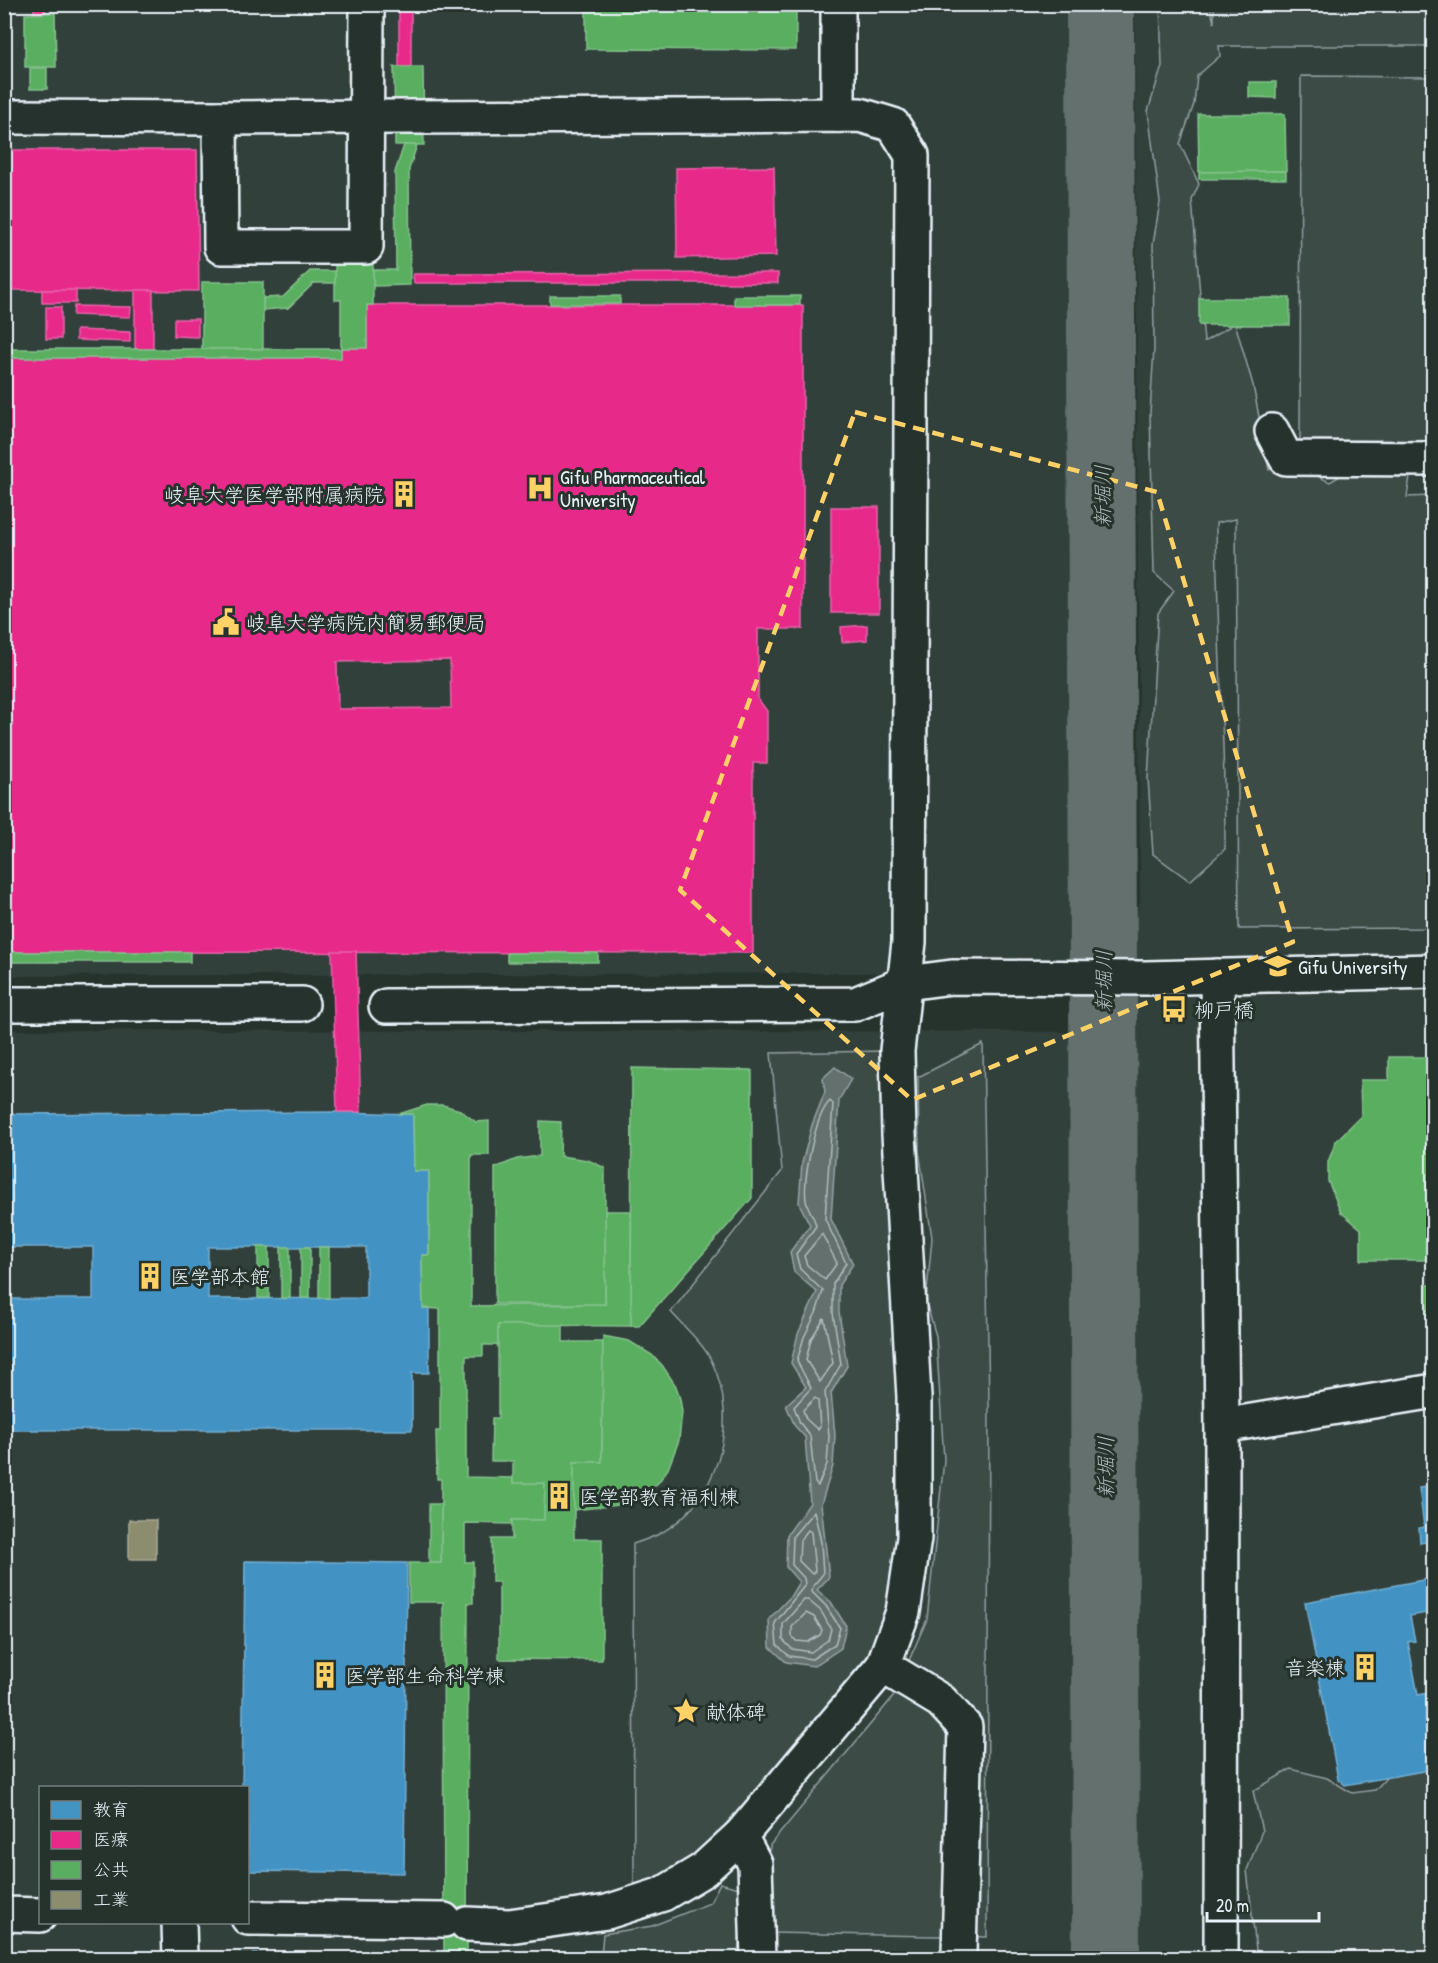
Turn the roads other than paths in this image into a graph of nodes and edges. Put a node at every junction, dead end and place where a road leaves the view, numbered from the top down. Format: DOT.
graph roads {
  1 [pos="367,4"];
  2 [pos="838,4"];
  3 [pos="838,115"];
  4 [pos="4,117"];
  5 [pos="220,118"];
  6 [pos="366,118"];
  7 [pos="1272,431"];
  8 [pos="1434,459"];
  9 [pos="1434,971"];
  10 [pos="1217,976"];
  11 [pos="906,983"];
  12 [pos="4,1004"];
  13 [pos="302,1004"];
  14 [pos="386,1006"];
  15 [pos="1434,1391"];
  16 [pos="1222,1426"];
  17 [pos="883,1666"];
  18 [pos="740,1836"];
  19 [pos="4,1914"];
  20 [pos="39,1915"];
  21 [pos="249,1918"];
  22 [pos="179,1924"];
  23 [pos="959,1953"];
  24 [pos="180,1959"];
  25 [pos="758,1959"];
  26 [pos="1221,1959"];
  1 -- 6 [label="lane"];
  2 -- 3 [label="lane"];
  3 -- 6 [label="lane"];
  3 -- 11 [label="lane"];
  4 -- 5 [label="lane"];
  5 -- 6 [label="lane"];
  5 -- 6 [label="lane"];
  7 -- 8 [label="lane"];
  9 -- 10 [label="lane"];
  10 -- 11 [label="lane"];
  10 -- 16 [label="lane"];
  11 -- 14 [label="lane"];
  11 -- 17 [label="lane"];
  12 -- 13 [label="lane"];
  15 -- 16 [label="lane"];
  16 -- 26 [label="lane"];
  17 -- 18 [label="lane"];
  17 -- 23 [label="lane"];
  18 -- 21 [label="lane"];
  18 -- 25 [label="lane"];
  19 -- 20 [label="lane"];
  22 -- 24 [label="lane"];
}
